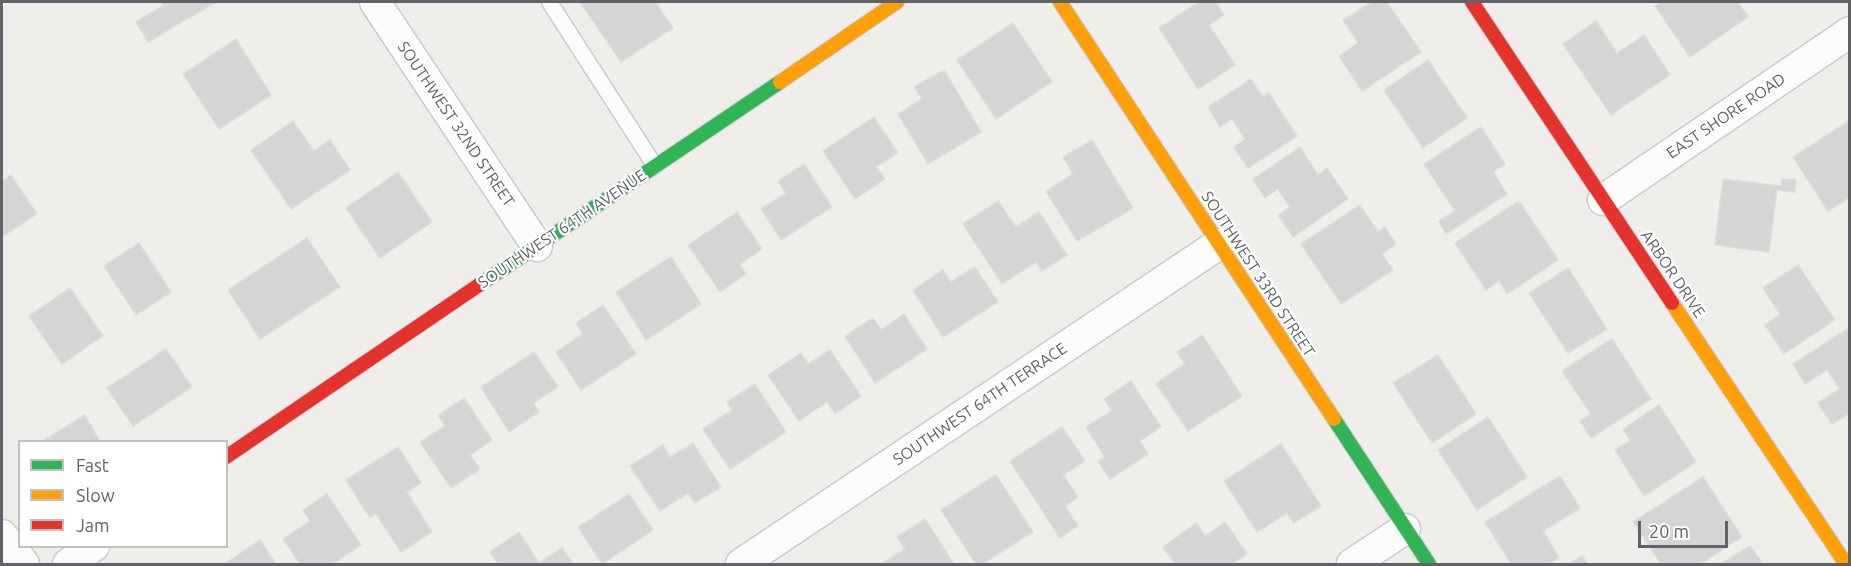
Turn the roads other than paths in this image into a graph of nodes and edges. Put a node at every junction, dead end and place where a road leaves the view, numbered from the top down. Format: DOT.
graph roads {
  1 [pos="375,2"];
  2 [pos="897,2"];
  3 [pos="1060,2"];
  4 [pos="1472,2"];
  5 [pos="550,3"];
  6 [pos="1850,32"];
  7 [pos="655,166"];
  8 [pos="1603,200"];
  9 [pos="1219,244"];
  10 [pos="537,246"];
  11 [pos="228,456"];
  12 [pos="1405,529"];
  13 [pos="2,535"];
  14 [pos="91,548"];
  15 [pos="24,564"];
  16 [pos="68,564"];
  17 [pos="741,564"];
  18 [pos="1352,564"];
  19 [pos="1428,564"];
  20 [pos="1846,564"];
  1 -- 10 [label="street, SOUTHWEST 32ND STREET"];
  2 -- 7 [label="street, SOUTHWEST 64TH AVENUE"];
  3 -- 9 [label="street, SOUTHWEST 33RD STREET"];
  4 -- 8 [label="street, ARBOR DRIVE"];
  5 -- 7 [label="lane"];
  6 -- 8 [label="street, EAST SHORE ROAD"];
  7 -- 10 [label="street, SOUTHWEST 64TH AVENUE"];
  8 -- 20 [label="street, ARBOR DRIVE"];
  9 -- 12 [label="street, SOUTHWEST 33RD STREET"];
  9 -- 17 [label="street, SOUTHWEST 64TH TERRACE"];
  10 -- 11 [label="street, SOUTHWEST 64TH AVENUE"];
  12 -- 18 [label="street"];
  12 -- 19 [label="street, SOUTHWEST 33RD STREET"];
  13 -- 15 [label="street"];
  14 -- 16 [label="street"];
}
